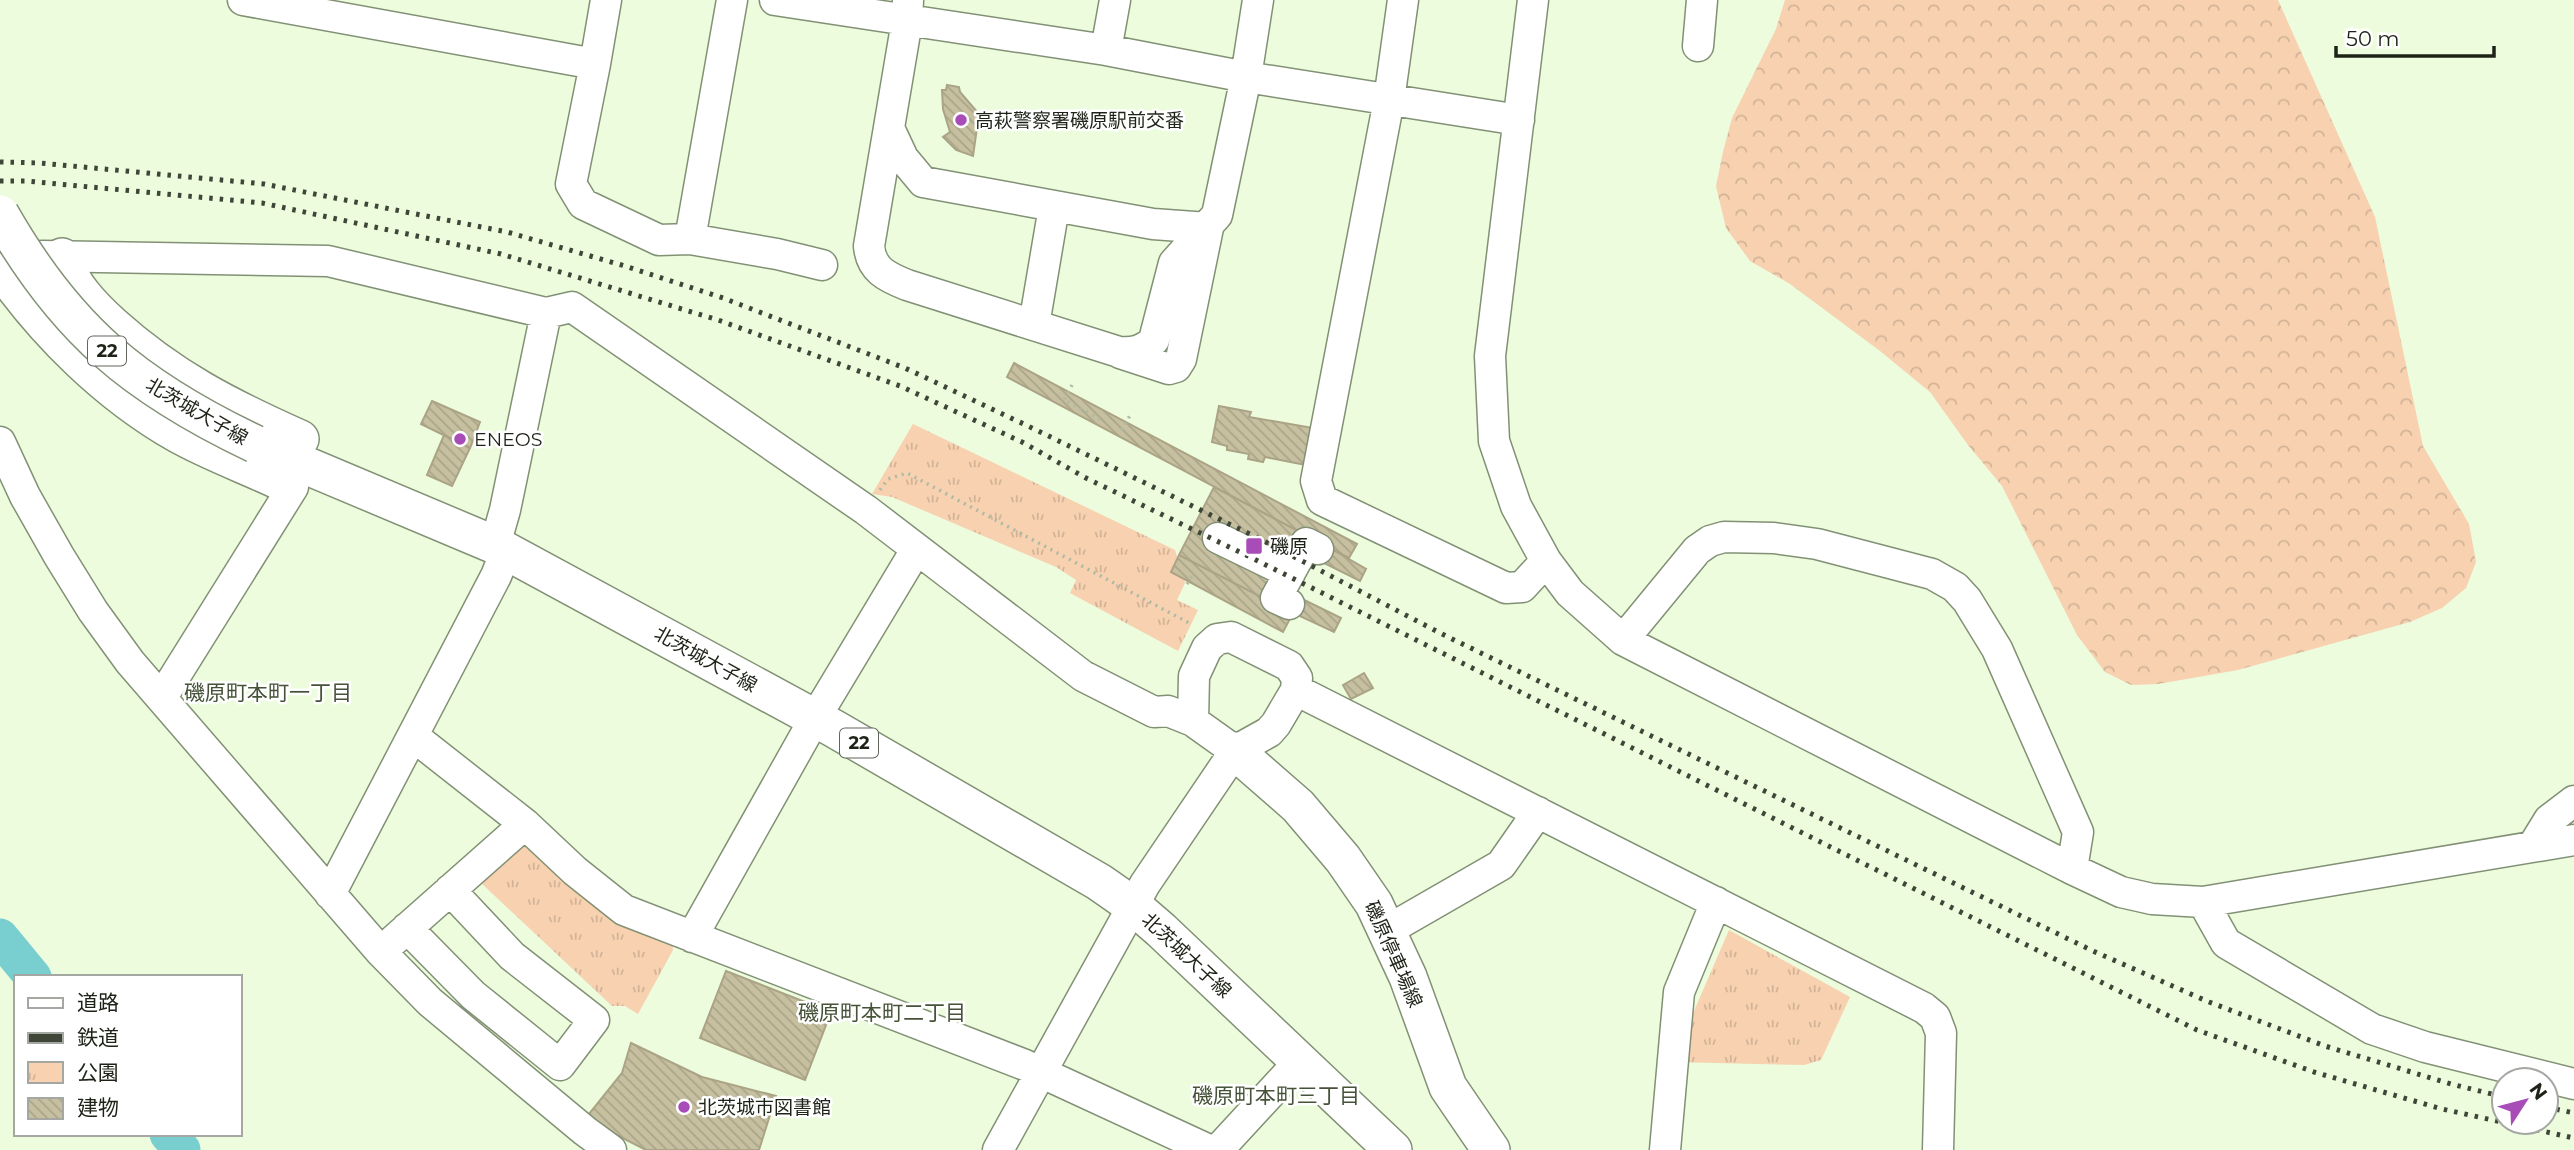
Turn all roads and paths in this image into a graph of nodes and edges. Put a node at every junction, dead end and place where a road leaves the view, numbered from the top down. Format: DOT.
graph roads {
  1 [pos="243,0"];
  2 [pos="606,0"];
  3 [pos="732,0"];
  4 [pos="775,0"];
  5 [pos="1115,0"];
  6 [pos="1258,0"];
  7 [pos="1403,0"];
  8 [pos="1532,0"];
  9 [pos="1702,0"];
  10 [pos="908,10"];
  11 [pos="1698,46"];
  12 [pos="1106,50"];
  13 [pos="595,64"];
  14 [pos="1246,77"];
  15 [pos="1389,100"];
  16 [pos="1519,120"];
  17 [pos="889,128"];
  18 [pos="923,182"];
  19 [pos="880,187"];
  20 [pos="1054,207"];
  21 [pos="0,214"];
  22 [pos="1153,224"];
  23 [pos="1208,228"];
  24 [pos="690,239"];
  25 [pos="0,254"];
  26 [pos="62,257"];
  27 [pos="1174,263"];
  28 [pos="822,265"];
  29 [pos="0,267"];
  30 [pos="546,313"];
  31 [pos="1034,325"];
  32 [pos="1119,352"];
  33 [pos="1072,385"];
  34 [pos="1131,414"];
  35 [pos="1100,419"];
  36 [pos="1121,430"];
  37 [pos="0,442"];
  38 [pos="293,487"];
  39 [pos="866,510"];
  40 [pos="440,522"];
  41 [pos="1218,538"];
  42 [pos="500,548"];
  43 [pos="916,550"];
  44 [pos="1313,550"];
  45 [pos="1546,561"];
  46 [pos="1193,574"];
  47 [pos="1187,584"];
  48 [pos="1191,624"];
  49 [pos="1623,640"];
  50 [pos="1296,690"];
  51 [pos="162,697"];
  52 [pos="815,718"];
  53 [pos="1193,721"];
  54 [pos="413,736"];
  55 [pos="1235,751"];
  56 [pos="2574,801"];
  57 [pos="1538,812"];
  58 [pos="525,824"];
  59 [pos="2574,840"];
  60 [pos="2533,846"];
  61 [pos="2072,869"];
  62 [pos="450,891"];
  63 [pos="330,894"];
  64 [pos="1716,902"];
  65 [pos="2203,902"];
  66 [pos="1132,905"];
  67 [pos="407,928"];
  68 [pos="1388,930"];
  69 [pos="692,937"];
  70 [pos="380,951"];
  71 [pos="1300,1061"];
  72 [pos="1042,1073"];
  73 [pos="2574,1084"];
  74 [pos="611,1150"];
  75 [pos="998,1150"];
  76 [pos="1209,1150"];
  77 [pos="1218,1150"];
  78 [pos="1392,1150"];
  79 [pos="1491,1150"];
  80 [pos="1665,1150"];
  81 [pos="1938,1150"];
  1 -- 13 [label="street"];
  2 -- 13 [label="street"];
  3 -- 24 [label="street"];
  4 -- 10 [label="street"];
  5 -- 12 [label="street"];
  6 -- 14 [label="street"];
  7 -- 15 [label="street"];
  8 -- 16 [label="street"];
  9 -- 11 [label="street"];
  10 -- 12 [label="street"];
  10 -- 17 [label="street"];
  12 -- 14 [label="street"];
  13 -- 24 [label="street"];
  14 -- 15 [label="street"];
  14 -- 23 [label="street"];
  15 -- 16 [label="street"];
  15 -- 45 [label="street"];
  16 -- 45 [label="street"];
  17 -- 18 [label="street"];
  17 -- 19 [label="street"];
  18 -- 19 [label="street"];
  18 -- 20 [label="street"];
  19 -- 31 [label="street"];
  20 -- 22 [label="street"];
  20 -- 31 [label="street"];
  21 -- 40 [label="main road, 北茨城大子線 / 22, bridge"];
  22 -- 23 [label="street"];
  22 -- 27 [label="street"];
  23 -- 27 [label="street"];
  23 -- 32 [label="street"];
  24 -- 28 [label="street"];
  25 -- 26 [label="street"];
  26 -- 30 [label="street"];
  26 -- 40 [label="main road"];
  27 -- 32 [label="street"];
  29 -- 38 [label="main road"];
  30 -- 39 [label="street"];
  30 -- 42 [label="street"];
  31 -- 32 [label="street"];
  33 -- 35 [label="path"];
  34 -- 36 [label="path"];
  37 -- 51 [label="street"];
  38 -- 40 [label="main road"];
  38 -- 51 [label="street"];
  39 -- 43 [label="street"];
  39 -- 48 [label="path"];
  40 -- 42 [label="main road, 北茨城大子線 / 22"];
  41 -- 44 [label="street"];
  42 -- 52 [label="main road, 北茨城大子線 / 22"];
  42 -- 54 [label="street"];
  43 -- 52 [label="street"];
  43 -- 53 [label="street"];
  45 -- 49 [label="street"];
  46 -- 47 [label="path"];
  49 -- 61 [label="street"];
  49 -- 61 [label="street"];
  50 -- 53 [label="street"];
  50 -- 55 [label="street"];
  50 -- 57 [label="street"];
  51 -- 63 [label="street"];
  52 -- 66 [label="main road, 北茨城大子線 / 22"];
  52 -- 69 [label="street"];
  53 -- 55 [label="street"];
  54 -- 58 [label="street"];
  54 -- 63 [label="street"];
  55 -- 66 [label="street"];
  55 -- 68 [label="main road, 磯原停車場線"];
  56 -- 60 [label="street"];
  57 -- 64 [label="street"];
  57 -- 68 [label="street"];
  58 -- 62 [label="street"];
  58 -- 69 [label="street"];
  59 -- 60 [label="street"];
  60 -- 65 [label="street"];
  61 -- 65 [label="street"];
  62 -- 67 [label="street"];
  62 -- 67 [label="street"];
  63 -- 70 [label="street"];
  64 -- 80 [label="street"];
  64 -- 81 [label="street"];
  65 -- 73 [label="street"];
  66 -- 71 [label="main road, 北茨城大子線 / 22"];
  66 -- 72 [label="street"];
  67 -- 70 [label="street"];
  68 -- 79 [label="main road, 磯原停車場線"];
  69 -- 72 [label="street"];
  70 -- 74 [label="street"];
  71 -- 77 [label="street"];
  71 -- 78 [label="main road, 北茨城大子線 / 22"];
  72 -- 75 [label="street"];
  72 -- 76 [label="street"];
}
